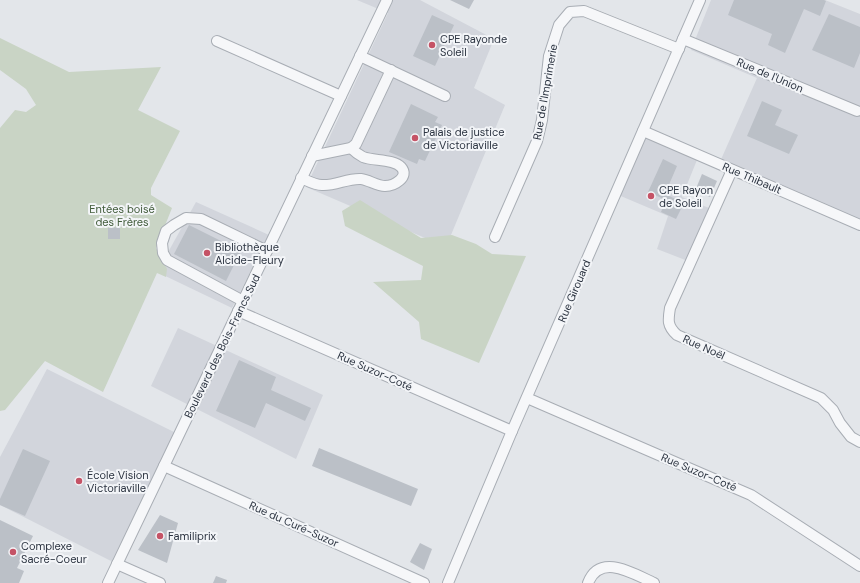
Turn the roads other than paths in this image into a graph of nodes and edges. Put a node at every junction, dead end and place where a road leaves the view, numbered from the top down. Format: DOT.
graph roads {
  1 [pos="387,0"];
  2 [pos="700,0"];
  3 [pos="683,39"];
  4 [pos="217,41"];
  5 [pos="679,49"];
  6 [pos="360,56"];
  7 [pos="390,70"];
  8 [pos="341,96"];
  9 [pos="445,96"];
  10 [pos="857,111"];
  11 [pos="643,131"];
  12 [pos="351,148"];
  13 [pos="312,156"];
  14 [pos="732,170"];
  15 [pos="301,178"];
  16 [pos="860,225"];
  17 [pos="495,237"];
  18 [pos="267,251"];
  19 [pos="240,306"];
  20 [pos="527,398"];
  21 [pos="512,432"];
  22 [pos="860,442"];
  23 [pos="164,466"];
  24 [pos="118,564"];
  25 [pos="860,566"];
  26 [pos="108,583"];
  27 [pos="160,583"];
  28 [pos="424,583"];
  29 [pos="448,583"];
  30 [pos="588,583"];
  31 [pos="654,583"];
  1 -- 6 [label="street, Boulevard des Bois-Francs Sud"];
  2 -- 3 [label="street, Rue Girouard"];
  3 -- 5 [label="street, Rue Girouard"];
  3 -- 10 [label="street, Rue de l'Union"];
  4 -- 8 [label="street"];
  5 -- 11 [label="street, Rue Girouard"];
  5 -- 17 [label="street, Rue de l'Imprimerie"];
  6 -- 7 [label="street"];
  6 -- 8 [label="street, Boulevard des Bois-Francs Sud"];
  7 -- 9 [label="street"];
  7 -- 12 [label="street"];
  8 -- 13 [label="street, Boulevard des Bois-Francs Sud"];
  11 -- 14 [label="street, Rue Thibault"];
  11 -- 20 [label="street, Rue Girouard"];
  12 -- 13 [label="street"];
  12 -- 15 [label="street"];
  13 -- 15 [label="street, Boulevard des Bois-Francs Sud"];
  14 -- 16 [label="street, Rue Thibault"];
  14 -- 22 [label="street, Rue Noël"];
  15 -- 18 [label="street, Boulevard des Bois-Francs Sud"];
  18 -- 19 [label="street, Boulevard des Bois-Francs Sud"];
  18 -- 19 [label="street, Rue Suzor-Coté"];
  19 -- 21 [label="street, Rue Suzor-Coté"];
  19 -- 23 [label="street, Boulevard des Bois-Francs Sud"];
  20 -- 21 [label="street, Rue Girouard"];
  20 -- 25 [label="street, Rue Suzor-Coté"];
  21 -- 29 [label="street, Rue Girouard"];
  23 -- 24 [label="street, Boulevard des Bois-Francs Sud"];
  23 -- 28 [label="street, Rue du Curé-Suzor"];
  24 -- 26 [label="street, Boulevard des Bois-Francs Sud"];
  24 -- 27 [label="street"];
  30 -- 31 [label="street"];
}
